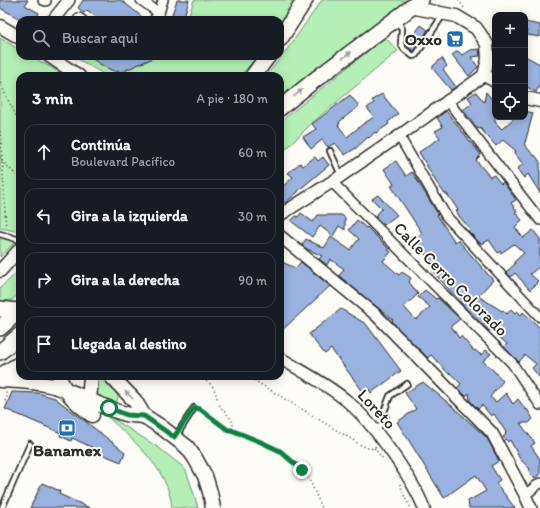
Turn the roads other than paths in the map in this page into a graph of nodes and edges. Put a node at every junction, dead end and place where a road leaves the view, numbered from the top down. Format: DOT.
graph roads {
  1 [pos="69,0"];
  2 [pos="141,0"];
  3 [pos="163,0"];
  4 [pos="305,0"];
  5 [pos="415,4"];
  6 [pos="444,14"];
  7 [pos="57,16"];
  8 [pos="156,16"];
  9 [pos="157,16"];
  10 [pos="396,17"];
  11 [pos="0,26"];
  12 [pos="284,33"];
  13 [pos="16,36"];
  14 [pos="55,60"];
  15 [pos="265,60"];
  16 [pos="73,72"];
  17 [pos="256,72"];
  18 [pos="484,75"];
  19 [pos="492,79"];
  20 [pos="528,99"];
  21 [pos="447,100"];
  22 [pos="540,101"];
  23 [pos="284,105"];
  24 [pos="399,136"];
  25 [pos="330,151"];
  26 [pos="342,176"];
  27 [pos="332,182"];
  28 [pos="284,212"];
  29 [pos="540,220"];
  30 [pos="2,235"];
  31 [pos="16,239"];
  32 [pos="284,239"];
  33 [pos="16,253"];
  34 [pos="0,271"];
  35 [pos="0,309"];
  36 [pos="16,310"];
  37 [pos="16,313"];
  38 [pos="540,317"];
  39 [pos="0,328"];
  40 [pos="16,338"];
  41 [pos="0,352"];
  42 [pos="284,360"];
  43 [pos="16,366"];
  44 [pos="0,376"];
  45 [pos="60,380"];
  46 [pos="90,380"];
  47 [pos="114,380"];
  48 [pos="407,384"];
  49 [pos="3,386"];
  50 [pos="65,390"];
  51 [pos="89,400"];
  52 [pos="540,405"];
  53 [pos="194,408"];
  54 [pos="144,416"];
  55 [pos="375,430"];
  56 [pos="174,437"];
  57 [pos="30,444"];
  58 [pos="540,483"];
  59 [pos="525,495"];
  60 [pos="2,508"];
  61 [pos="213,508"];
  62 [pos="424,508"];
  63 [pos="531,508"];
  1 -- 7 [label="street"];
  2 -- 8 [label="street"];
  3 -- 9 [label="street"];
  4 -- 12 [label="highway"];
  5 -- 6 [label="main road"];
  5 -- 10 [label="highway"];
  6 -- 10 [label="lane"];
  6 -- 18 [label="main road"];
  23 -- 10 [label="highway, one-way"];
  11 -- 13 [label="main road"];
  14 -- 16 [label="main road"];
  15 -- 17 [label="highway"];
  18 -- 19 [label="main road"];
  18 -- 21 [label="street"];
  20 -- 22 [label="main road"];
  21 -- 24 [label="street"];
  21 -- 29 [label="street"];
  24 -- 26 [label="street"];
  24 -- 38 [label="street"];
  25 -- 26 [label="lane"];
  26 -- 27 [label="street"];
  27 -- 28 [label="street"];
  27 -- 52 [label="street, Calle Cerro Colorado"];
  30 -- 31 [label="lane"];
  32 -- 59 [label="street"];
  33 -- 34 [label="main road"];
  35 -- 36 [label="highway"];
  37 -- 39 [label="highway"];
  40 -- 41 [label="highway"];
  42 -- 55 [label="street, Loreto"];
  43 -- 44 [label="highway"];
  45 -- 50 [label="main road"];
  46 -- 51 [label="main road"];
  54 -- 47 [label="main road, one-way"];
  48 -- 55 [label="lane"];
  49 -- 50 [label="main road"];
  50 -- 51 [label="main road"];
  51 -- 54 [label="main road"];
  53 -- 56 [label="lane"];
  54 -- 56 [label="main road"];
  55 -- 62 [label="street, Loreto"];
  56 -- 61 [label="main road"];
  57 -- 60 [label="lane"];
  58 -- 59 [label="street"];
  59 -- 63 [label="street"];
}
